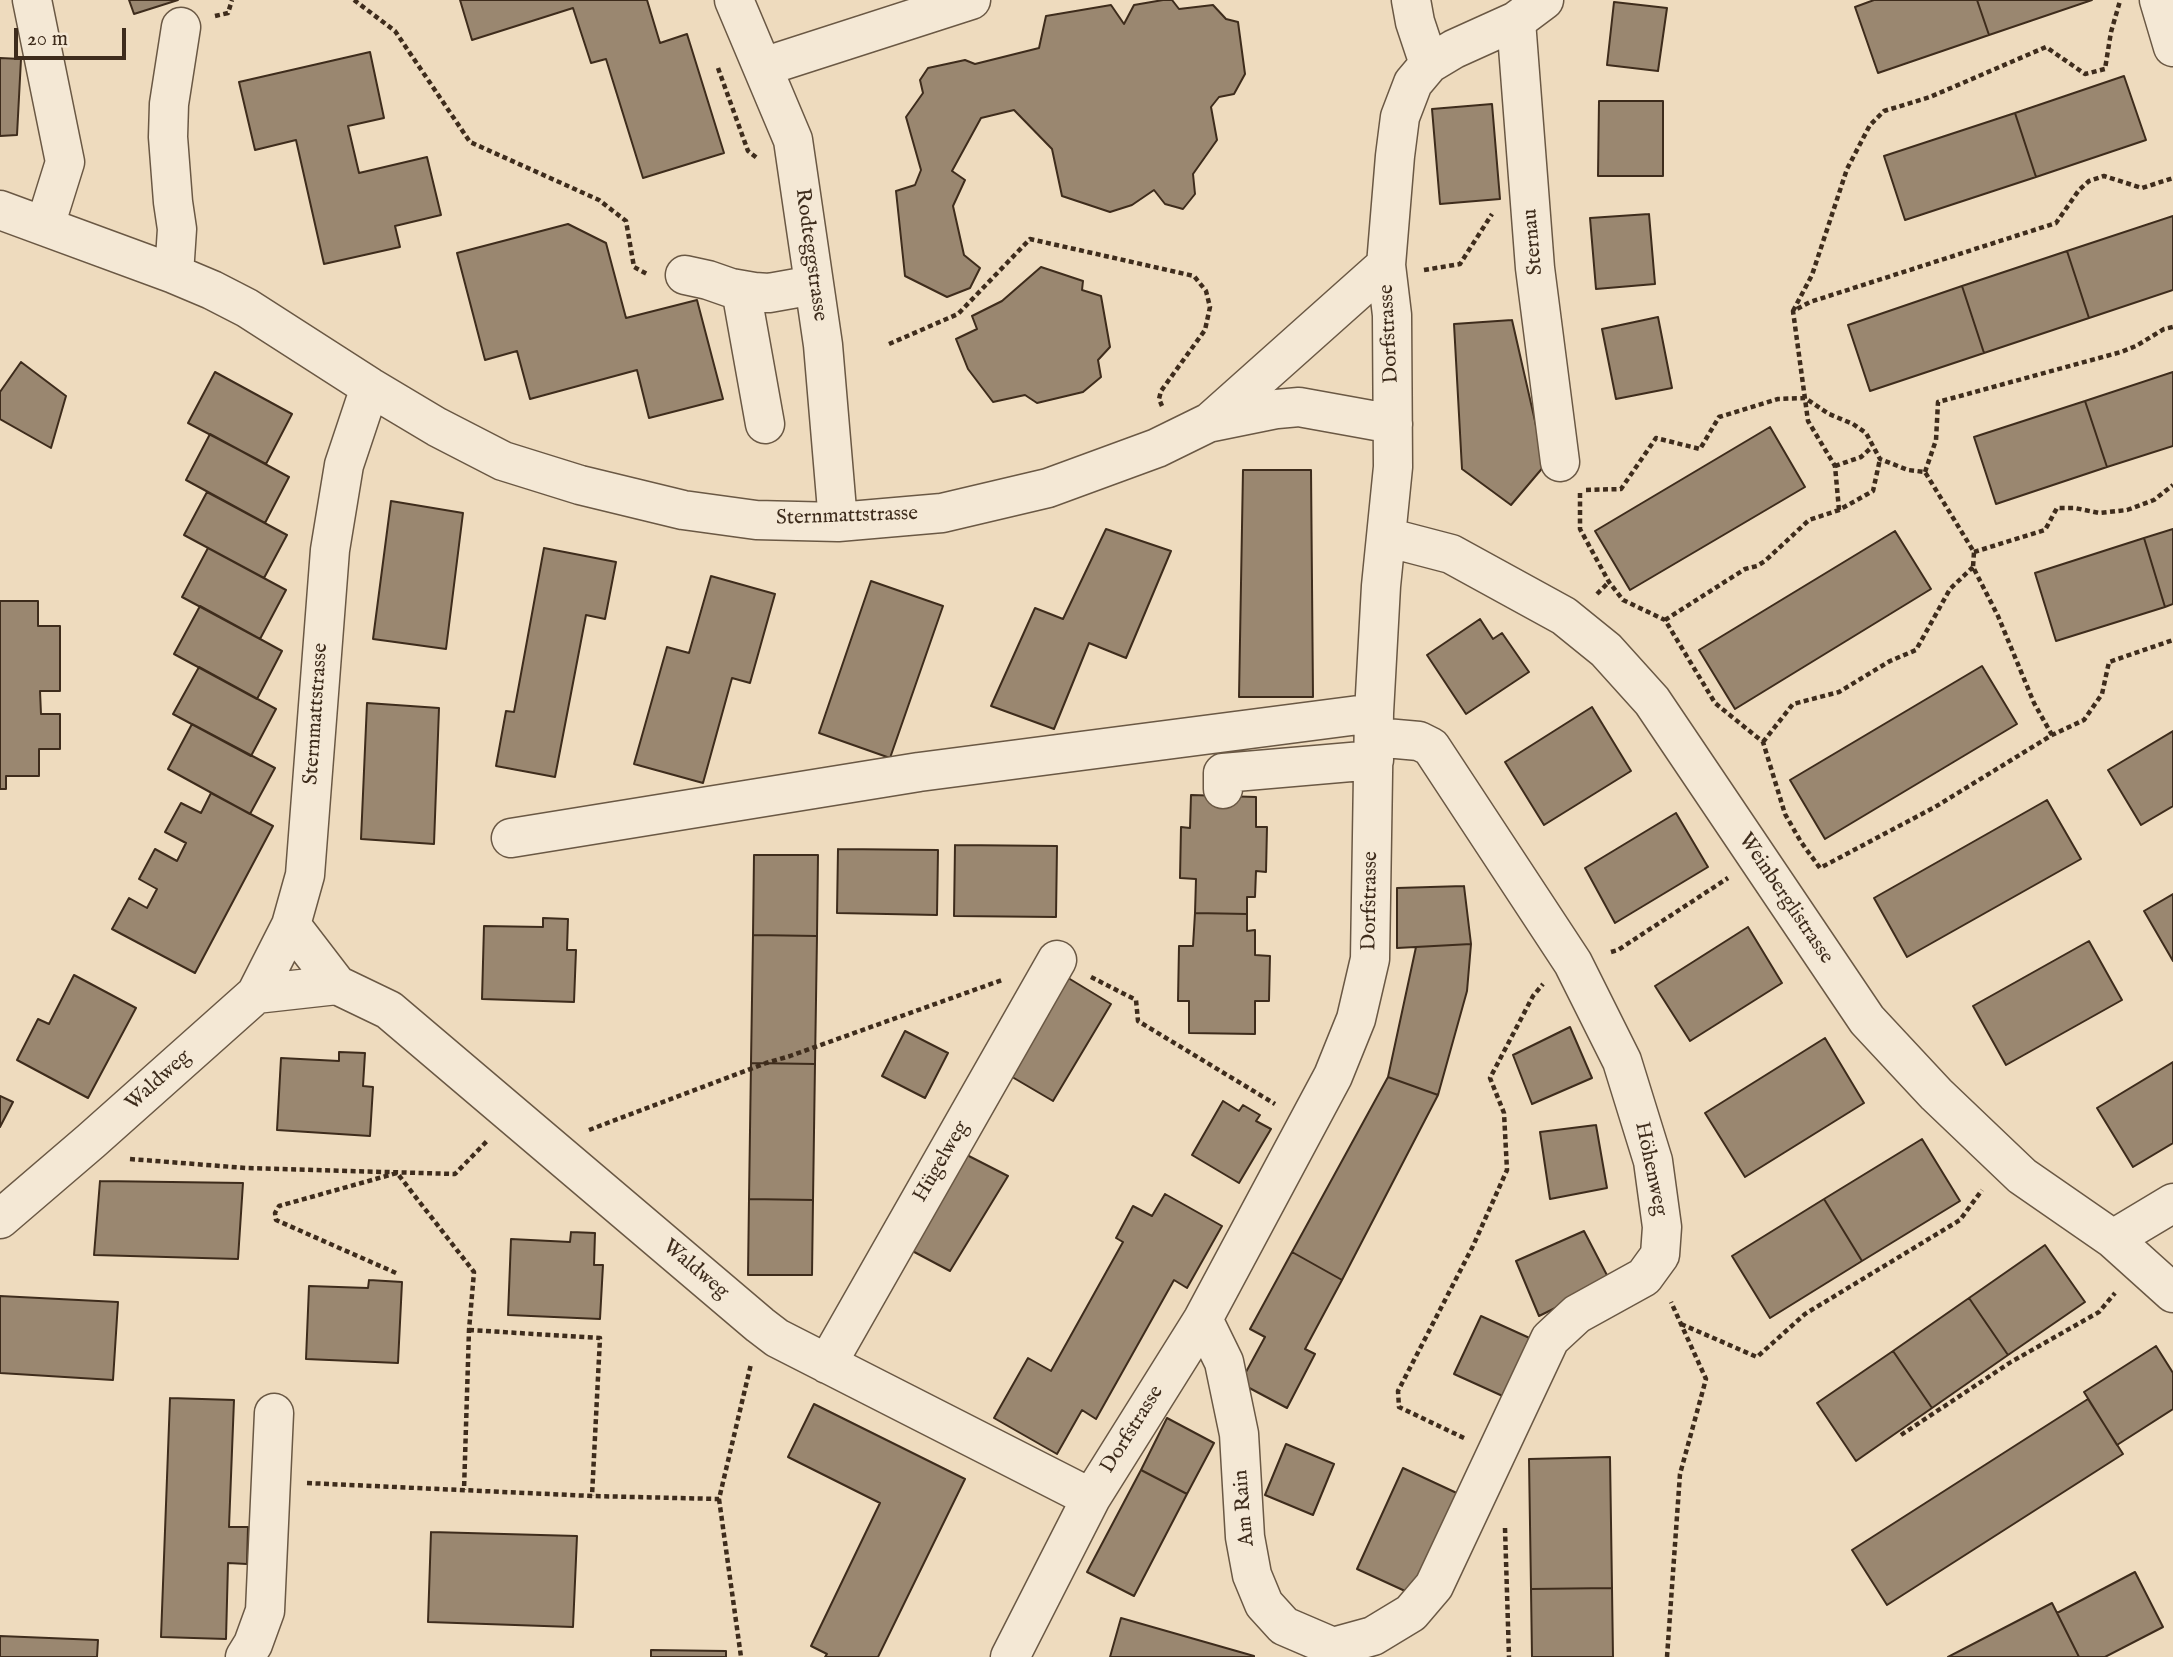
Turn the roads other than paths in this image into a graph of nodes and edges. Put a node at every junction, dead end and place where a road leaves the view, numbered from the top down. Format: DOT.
graph roads {
  1 [pos="32,0"];
  2 [pos="734,0"];
  3 [pos="971,0"];
  4 [pos="1411,0"];
  5 [pos="2159,0"];
  6 [pos="1530,10"];
  7 [pos="181,27"];
  8 [pos="2173,47"];
  9 [pos="1429,64"];
  10 [pos="762,67"];
  11 [pos="0,210"];
  12 [pos="45,226"];
  13 [pos="1405,268"];
  14 [pos="174,274"];
  15 [pos="685,275"];
  16 [pos="814,285"];
  17 [pos="741,290"];
  18 [pos="370,387"];
  19 [pos="1208,423"];
  20 [pos="765,424"];
  21 [pos="1393,424"];
  22 [pos="1560,462"];
  23 [pos="838,522"];
  24 [pos="1386,537"];
  25 [pos="1374,737"];
  26 [pos="1223,789"];
  27 [pos="511,838"];
  28 [pos="291,925"];
  29 [pos="1057,960"];
  30 [pos="337,985"];
  31 [pos="256,994"];
  32 [pos="2173,1203"];
  33 [pos="0,1219"];
  34 [pos="2113,1239"];
  35 [pos="2173,1293"];
  36 [pos="1203,1318"];
  37 [pos="827,1364"];
  38 [pos="274,1413"];
  39 [pos="1091,1498"];
  40 [pos="1338,1652"];
  41 [pos="245,1657"];
  42 [pos="1010,1657"];
  1 -- 12 [label="street"];
  2 -- 10 [label="street, Rodteggstrasse"];
  3 -- 10 [label="street"];
  4 -- 9 [label="street"];
  5 -- 8 [label="street"];
  6 -- 9 [label="street"];
  6 -- 22 [label="street, Sternau"];
  7 -- 14 [label="street"];
  9 -- 13 [label="street, Dorfstrasse"];
  10 -- 16 [label="street, Rodteggstrasse"];
  11 -- 12 [label="street, Sternmattstrasse"];
  12 -- 14 [label="street, Sternmattstrasse"];
  13 -- 19 [label="street, Sternmattstrasse"];
  13 -- 21 [label="street, Dorfstrasse"];
  14 -- 18 [label="street, Sternmattstrasse"];
  15 -- 17 [label="street"];
  16 -- 17 [label="street"];
  16 -- 23 [label="street, Rodteggstrasse"];
  17 -- 20 [label="street"];
  18 -- 23 [label="street, Sternmattstrasse"];
  18 -- 28 [label="street, Sternmattstrasse"];
  19 -- 21 [label="street, Sternmattstrasse"];
  19 -- 23 [label="street, Sternmattstrasse"];
  21 -- 24 [label="street, Dorfstrasse"];
  24 -- 25 [label="street, Dorfstrasse"];
  24 -- 34 [label="street, Weinberglistrasse"];
  25 -- 26 [label="street"];
  25 -- 27 [label="street"];
  25 -- 36 [label="street, Dorfstrasse"];
  25 -- 40 [label="street, Höhenweg"];
  28 -- 30 [label="street, Waldweg"];
  28 -- 31 [label="street, Sternmattstrasse"];
  29 -- 37 [label="street, Hügelweg"];
  30 -- 31 [label="street"];
  30 -- 37 [label="street, Waldweg"];
  31 -- 33 [label="street, Waldweg"];
  32 -- 34 [label="street"];
  34 -- 35 [label="street, Weinberglistrasse"];
  36 -- 39 [label="street, Dorfstrasse"];
  36 -- 40 [label="street, Am Rain"];
  37 -- 39 [label="street, Waldweg"];
  38 -- 41 [label="street"];
  39 -- 42 [label="street, Dorfstrasse"];
}
